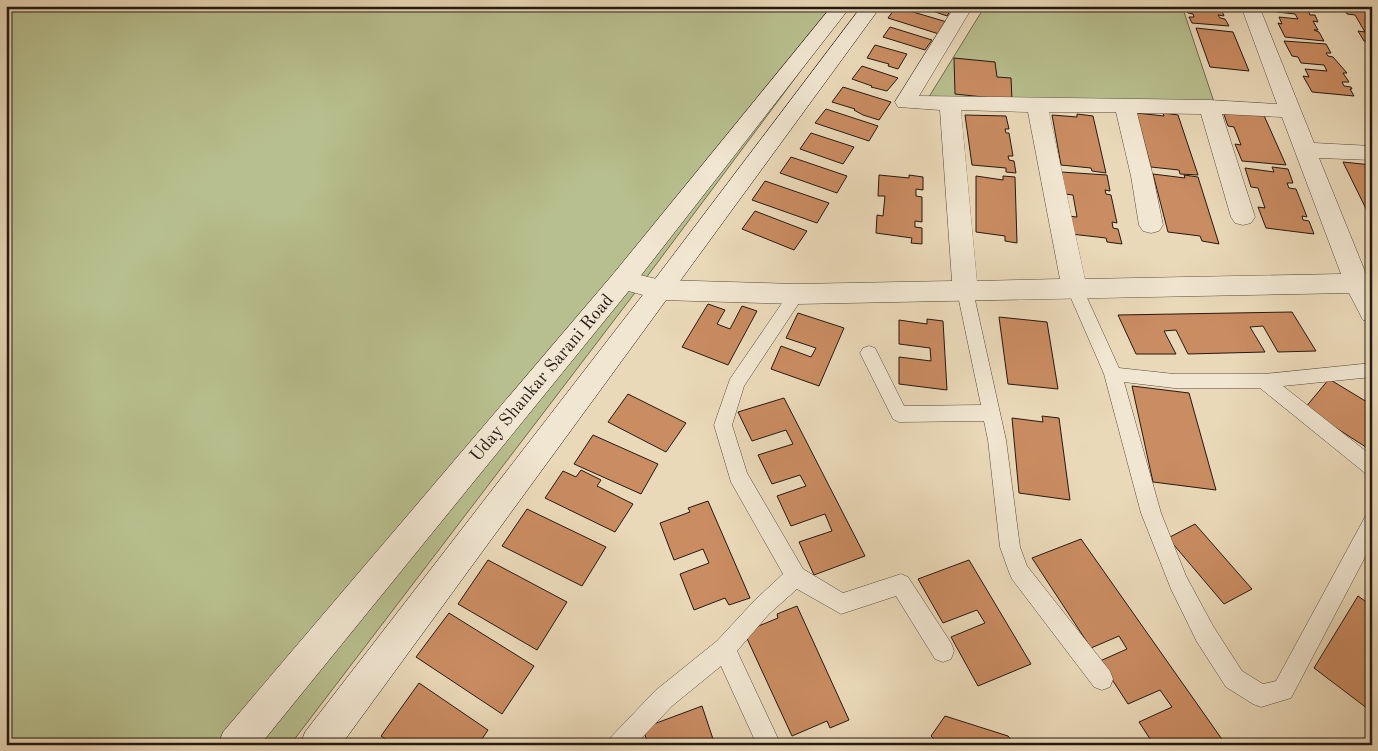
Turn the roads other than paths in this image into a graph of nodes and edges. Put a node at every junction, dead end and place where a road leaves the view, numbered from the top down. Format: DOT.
graph roads {
  1 [pos="842,6"];
  2 [pos="872,6"];
  3 [pos="964,6"];
  4 [pos="1250,6"];
  5 [pos="950,104"];
  6 [pos="1037,106"];
  7 [pos="1209,106"];
  8 [pos="1125,108"];
  9 [pos="1290,111"];
  10 [pos="1306,150"];
  11 [pos="1372,153"];
  12 [pos="1243,217"];
  13 [pos="1151,225"];
  14 [pos="623,280"];
  15 [pos="1364,284"];
  16 [pos="1075,289"];
  17 [pos="661,290"];
  18 [pos="966,291"];
  19 [pos="797,294"];
  20 [pos="1372,313"];
  21 [pos="869,353"];
  22 [pos="1372,370"];
  23 [pos="1113,374"];
  24 [pos="1264,381"];
  25 [pos="992,413"];
  26 [pos="1372,467"];
  27 [pos="1372,524"];
  28 [pos="796,576"];
  29 [pos="725,649"];
  30 [pos="943,652"];
  31 [pos="1102,679"];
  32 [pos="236,745"];
  33 [pos="318,745"];
  34 [pos="619,745"];
  35 [pos="769,745"];
  1 -- 14 [label="street, Uday Shankar Sarani Road"];
  2 -- 17 [label="street, Uday Shankar Sarani Road"];
  3 -- 5 [label="street"];
  4 -- 9 [label="street"];
  5 -- 6 [label="street"];
  5 -- 18 [label="street"];
  6 -- 8 [label="street"];
  6 -- 16 [label="street"];
  7 -- 8 [label="street"];
  7 -- 9 [label="street"];
  7 -- 12 [label="street"];
  8 -- 13 [label="street"];
  9 -- 10 [label="street"];
  10 -- 11 [label="street"];
  10 -- 15 [label="street"];
  14 -- 17 [label="street"];
  14 -- 32 [label="street, Uday Shankar Sarani Road"];
  15 -- 16 [label="street"];
  15 -- 20 [label="street"];
  16 -- 18 [label="street"];
  16 -- 23 [label="lane"];
  17 -- 19 [label="street"];
  17 -- 33 [label="street, Uday Shankar Sarani Road"];
  18 -- 19 [label="street"];
  18 -- 25 [label="lane"];
  19 -- 28 [label="lane"];
  21 -- 25 [label="lane"];
  22 -- 24 [label="lane"];
  23 -- 24 [label="lane"];
  23 -- 27 [label="lane"];
  24 -- 26 [label="lane"];
  25 -- 31 [label="lane"];
  28 -- 29 [label="lane"];
  28 -- 30 [label="lane"];
  29 -- 34 [label="lane"];
  29 -- 35 [label="lane"];
}
